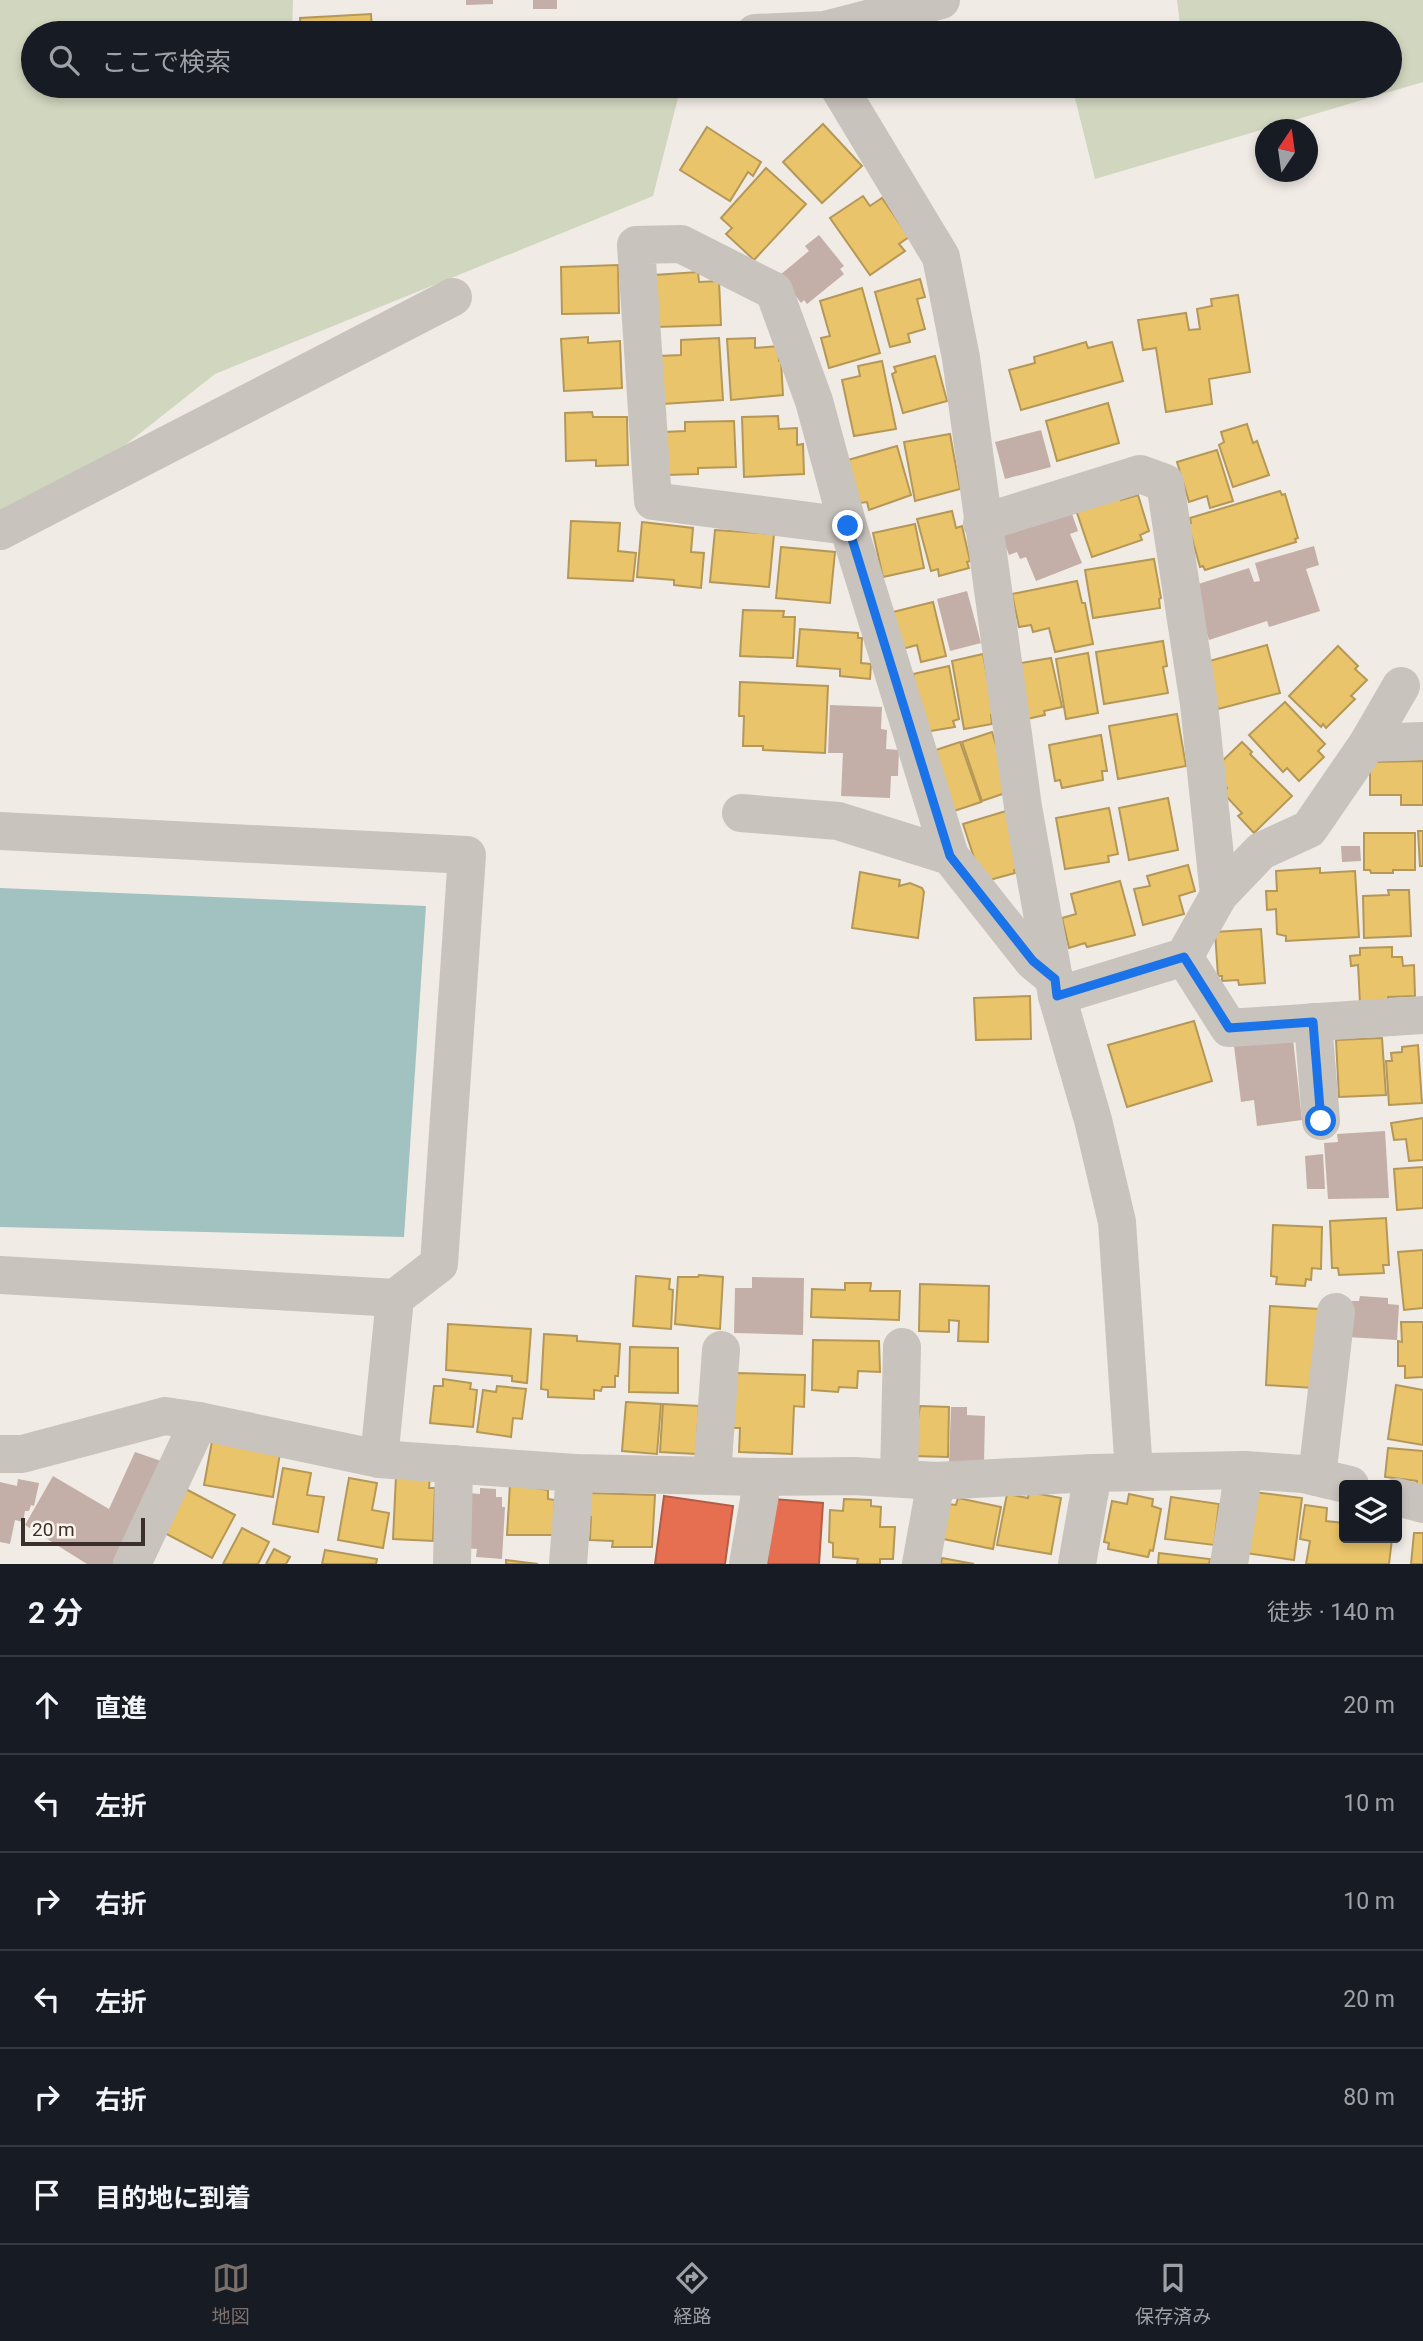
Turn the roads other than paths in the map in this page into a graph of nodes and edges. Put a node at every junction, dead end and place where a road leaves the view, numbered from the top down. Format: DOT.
graph roads {
  1 [pos="942,0"];
  2 [pos="827,21"];
  3 [pos="845,98"];
  4 [pos="453,297"];
  5 [pos="982,523"];
  6 [pos="848,526"];
  7 [pos="0,531"];
  8 [pos="1401,686"];
  9 [pos="1423,741"];
  10 [pos="1367,743"];
  11 [pos="741,813"];
  12 [pos="0,831"];
  13 [pos="950,856"];
  14 [pos="1219,895"];
  15 [pos="1184,957"];
  16 [pos="1056,988"];
  17 [pos="1423,1015"];
  18 [pos="1313,1022"];
  19 [pos="1321,1121"];
  20 [pos="0,1275"];
  21 [pos="395,1298"];
  22 [pos="1336,1312"];
  23 [pos="902,1348"];
  24 [pos="721,1350"];
  25 [pos="199,1421"];
  26 [pos="0,1454"];
  27 [pos="379,1459"];
  28 [pos="454,1464"];
  29 [pos="1244,1470"];
  30 [pos="1134,1472"];
  31 [pos="575,1473"];
  32 [pos="1093,1473"];
  33 [pos="712,1475"];
  34 [pos="764,1477"];
  35 [pos="899,1478"];
  36 [pos="936,1481"];
  37 [pos="1334,1481"];
  38 [pos="1402,1498"];
  39 [pos="1423,1504"];
  40 [pos="132,1564"];
  41 [pos="452,1564"];
  42 [pos="568,1564"];
  43 [pos="748,1564"];
  44 [pos="920,1564"];
  45 [pos="1077,1564"];
  46 [pos="1230,1564"];
  1 -- 2 [label="street"];
  3 -- 5 [label="street"];
  4 -- 7 [label="street"];
  5 -- 14 [label="street"];
  5 -- 16 [label="street"];
  6 -- 6 [label="street"];
  6 -- 13 [label="street"];
  8 -- 10 [label="street"];
  9 -- 10 [label="street"];
  10 -- 14 [label="street"];
  11 -- 13 [label="street"];
  12 -- 21 [label="street"];
  13 -- 16 [label="street"];
  14 -- 15 [label="street"];
  15 -- 16 [label="street"];
  15 -- 18 [label="street"];
  16 -- 30 [label="street"];
  17 -- 18 [label="street"];
  18 -- 19 [label="street"];
  20 -- 21 [label="street"];
  21 -- 27 [label="street"];
  22 -- 37 [label="street"];
  23 -- 35 [label="street"];
  24 -- 33 [label="street"];
  25 -- 26 [label="street"];
  25 -- 27 [label="street"];
  25 -- 40 [label="street"];
  27 -- 28 [label="street"];
  28 -- 31 [label="street"];
  28 -- 41 [label="street"];
  29 -- 30 [label="street"];
  29 -- 37 [label="street"];
  29 -- 46 [label="street"];
  30 -- 32 [label="street"];
  31 -- 33 [label="street"];
  31 -- 42 [label="street"];
  32 -- 36 [label="street"];
  32 -- 45 [label="street"];
  33 -- 34 [label="street"];
  34 -- 35 [label="street"];
  34 -- 43 [label="street"];
  35 -- 36 [label="street"];
  36 -- 44 [label="street"];
  38 -- 39 [label="street"];
}
